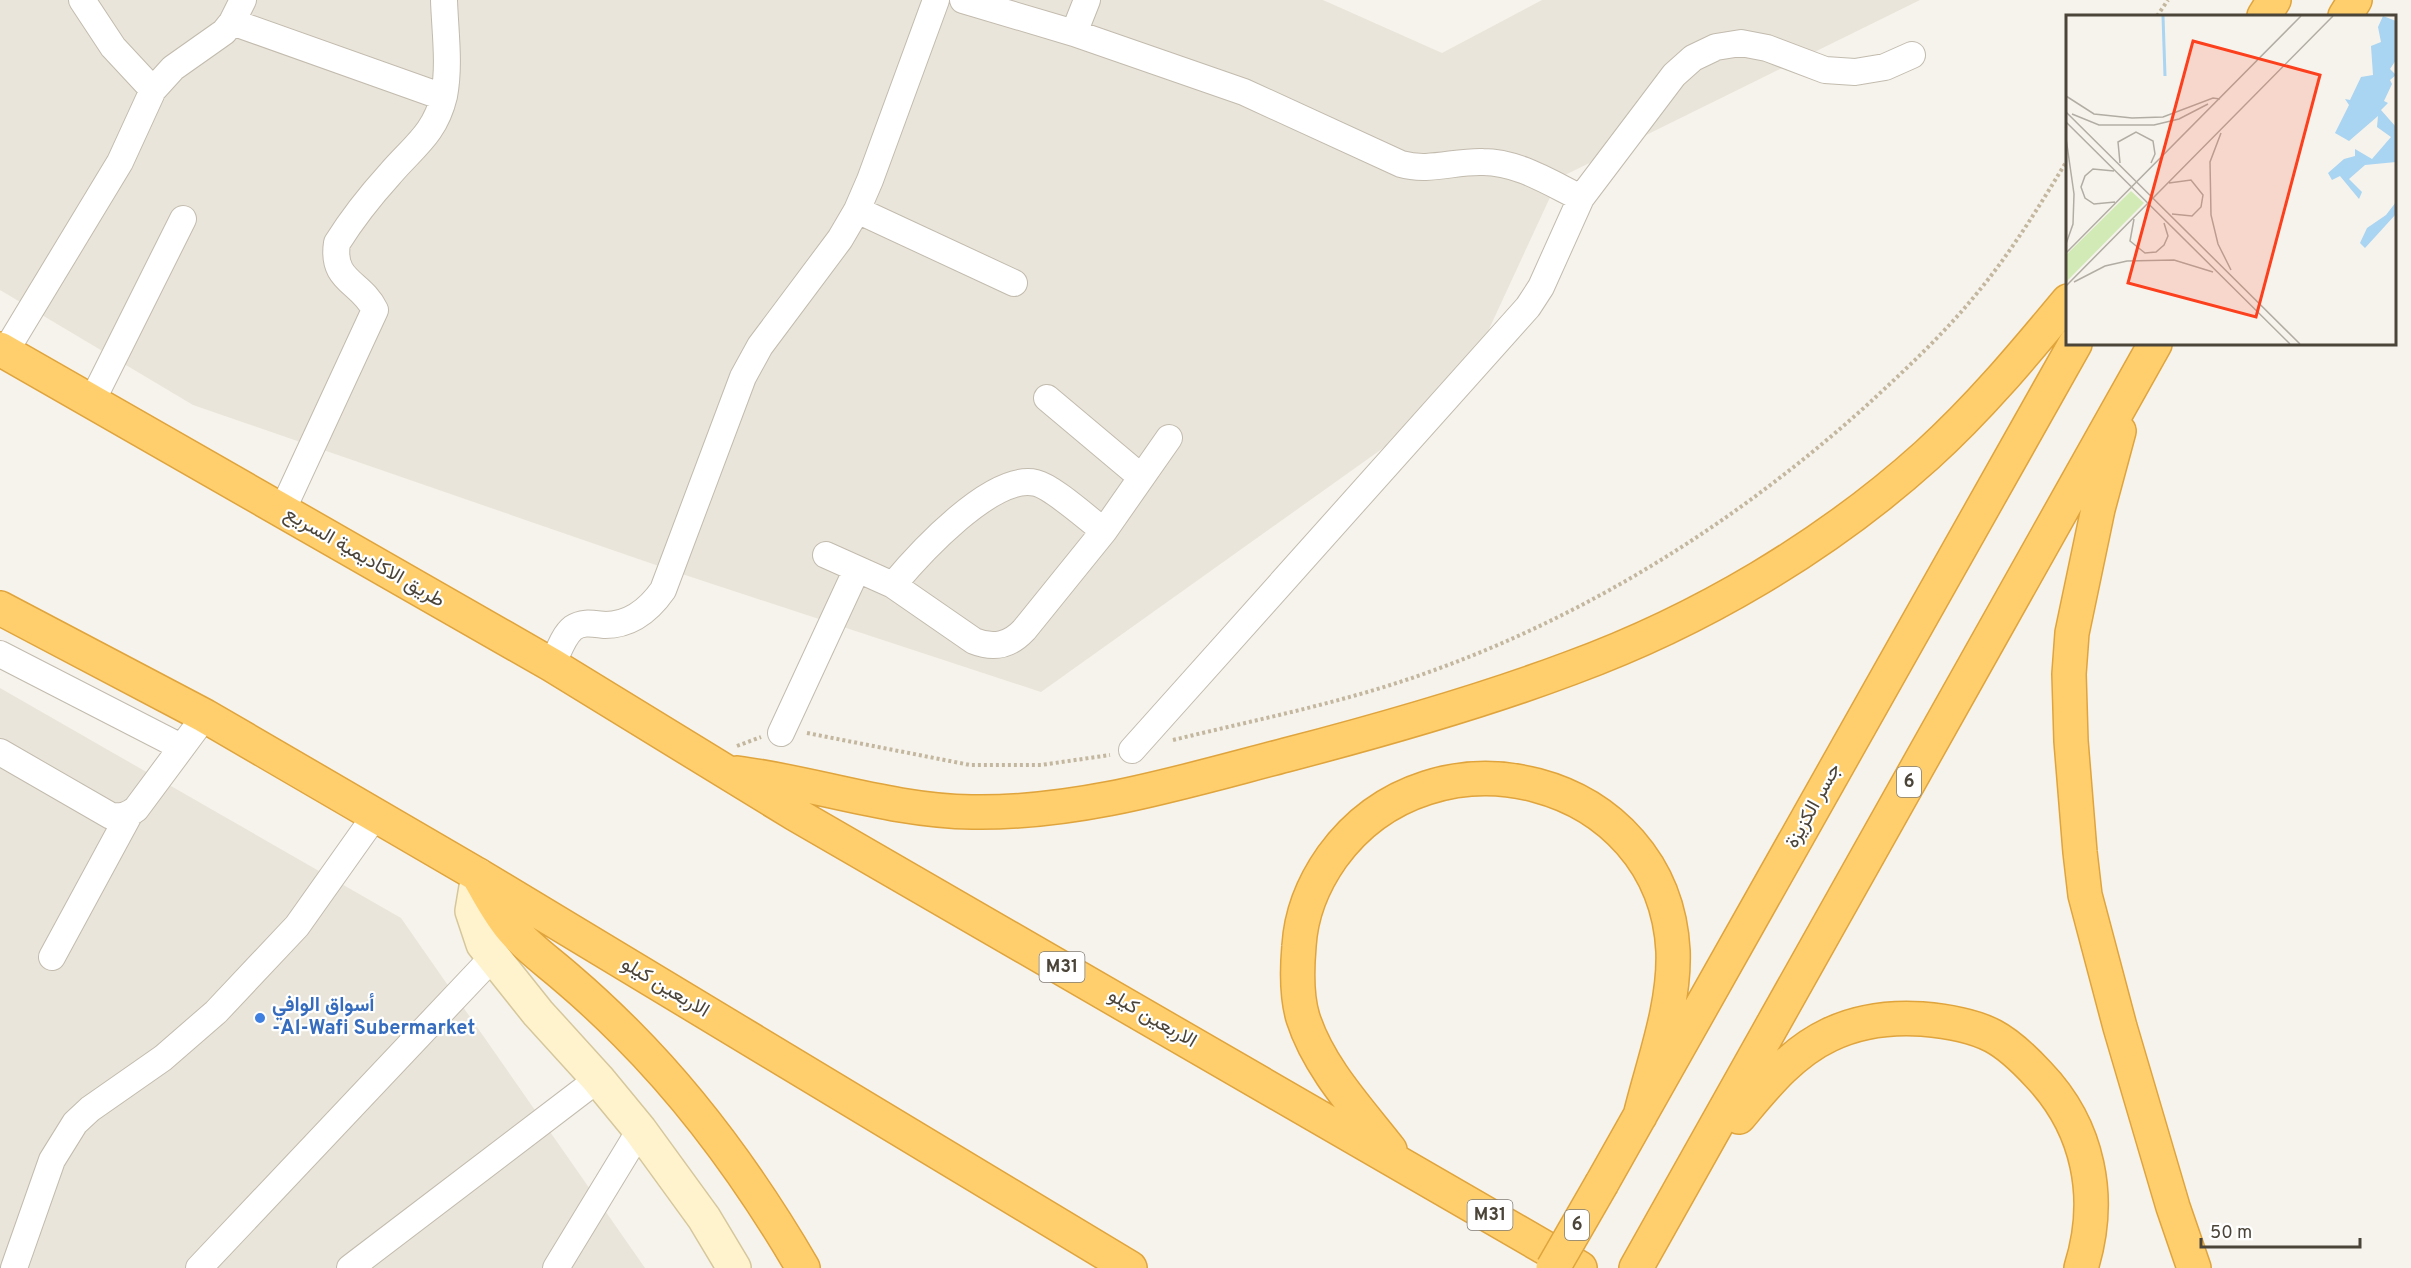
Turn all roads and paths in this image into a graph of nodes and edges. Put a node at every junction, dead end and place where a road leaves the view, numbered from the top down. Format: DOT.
graph roads {
  1 [pos="82,0"];
  2 [pos="444,0"];
  3 [pos="936,0"];
  4 [pos="963,0"];
  5 [pos="1087,0"];
  6 [pos="2168,0"];
  7 [pos="2274,0"];
  8 [pos="2355,0"];
  9 [pos="238,11"];
  10 [pos="2158,15"];
  11 [pos="2265,15"];
  12 [pos="2346,15"];
  13 [pos="1074,33"];
  14 [pos="1912,55"];
  15 [pos="153,90"];
  16 [pos="443,97"];
  17 [pos="2066,161"];
  18 [pos="1581,198"];
  19 [pos="857,210"];
  20 [pos="183,219"];
  21 [pos="1014,283"];
  22 [pos="2066,302"];
  23 [pos="2074,345"];
  24 [pos="2154,345"];
  25 [pos="2,350"];
  26 [pos="2132,383"];
  27 [pos="1047,398"];
  28 [pos="92,401"];
  29 [pos="1169,438"];
  30 [pos="1141,477"];
  31 [pos="282,511"];
  32 [pos="1104,531"];
  33 [pos="826,555"];
  34 [pos="857,568"];
  35 [pos="893,585"];
  36 [pos="0,608"];
  37 [pos="0,654"];
  38 [pos="552,665"];
  39 [pos="205,716"];
  40 [pos="781,733"];
  41 [pos="181,747"];
  42 [pos="1132,750"];
  43 [pos="0,752"];
  44 [pos="718,767"];
  45 [pos="129,815"];
  46 [pos="375,816"];
  47 [pos="478,875"];
  48 [pos="52,957"];
  49 [pos="493,957"];
  50 [pos="598,1079"];
  51 [pos="1640,1116"];
  52 [pos="640,1130"];
  53 [pos="1400,1163"];
  54 [pos="1686,1181"];
  55 [pos="14,1268"];
  56 [pos="199,1268"];
  57 [pos="350,1268"];
  58 [pos="556,1268"];
  59 [pos="734,1268"];
  60 [pos="803,1268"];
  61 [pos="1130,1268"];
  62 [pos="1553,1268"];
  63 [pos="1580,1268"];
  64 [pos="1636,1268"];
  65 [pos="2081,1268"];
  66 [pos="2194,1268"];
  1 -- 15 [label="street"];
  2 -- 16 [label="street"];
  3 -- 19 [label="street"];
  4 -- 13 [label="street"];
  5 -- 13 [label="street"];
  6 -- 10 [label="path"];
  7 -- 11 [label="highway"];
  8 -- 12 [label="highway"];
  9 -- 15 [label="street"];
  9 -- 16 [label="street"];
  13 -- 18 [label="street"];
  14 -- 18 [label="street"];
  15 -- 25 [label="street"];
  16 -- 31 [label="street"];
  17 -- 42 [label="path"];
  18 -- 42 [label="street"];
  19 -- 21 [label="street"];
  19 -- 38 [label="street"];
  20 -- 28 [label="street"];
  22 -- 44 [label="highway"];
  23 -- 51 [label="highway, جسر الكزيزة / 6"];
  24 -- 26 [label="highway, 6"];
  25 -- 28 [label="highway, طريق الاكاديمية السريع"];
  26 -- 54 [label="highway, 6"];
  26 -- 66 [label="highway"];
  27 -- 30 [label="street"];
  28 -- 31 [label="highway, طريق الاكاديمية السريع"];
  29 -- 30 [label="street"];
  30 -- 32 [label="street"];
  31 -- 38 [label="highway, طريق الاكاديمية السريع"];
  32 -- 35 [label="street"];
  32 -- 35 [label="street"];
  33 -- 34 [label="street"];
  34 -- 35 [label="street"];
  34 -- 40 [label="street"];
  36 -- 39 [label="highway"];
  37 -- 41 [label="street"];
  38 -- 44 [label="highway, طريق الاكاديمية السريع"];
  39 -- 41 [label="street"];
  39 -- 46 [label="highway"];
  40 -- 42 [label="path"];
  40 -- 44 [label="path"];
  41 -- 45 [label="street"];
  43 -- 45 [label="street"];
  44 -- 53 [label="highway, الاربعين كيلو / M31"];
  45 -- 48 [label="street"];
  46 -- 47 [label="highway"];
  46 -- 55 [label="street"];
  47 -- 49 [label="main road"];
  47 -- 60 [label="highway"];
  47 -- 61 [label="highway, الاربعين كيلو"];
  49 -- 50 [label="main road"];
  49 -- 56 [label="street"];
  50 -- 52 [label="main road"];
  50 -- 57 [label="street"];
  51 -- 53 [label="highway"];
  51 -- 62 [label="highway, جسر الكزيزة / 6, bridge"];
  52 -- 58 [label="street"];
  52 -- 59 [label="main road"];
  53 -- 63 [label="highway, الاربعين كيلو / M31"];
  54 -- 64 [label="highway, 6"];
  54 -- 65 [label="highway"];
}
